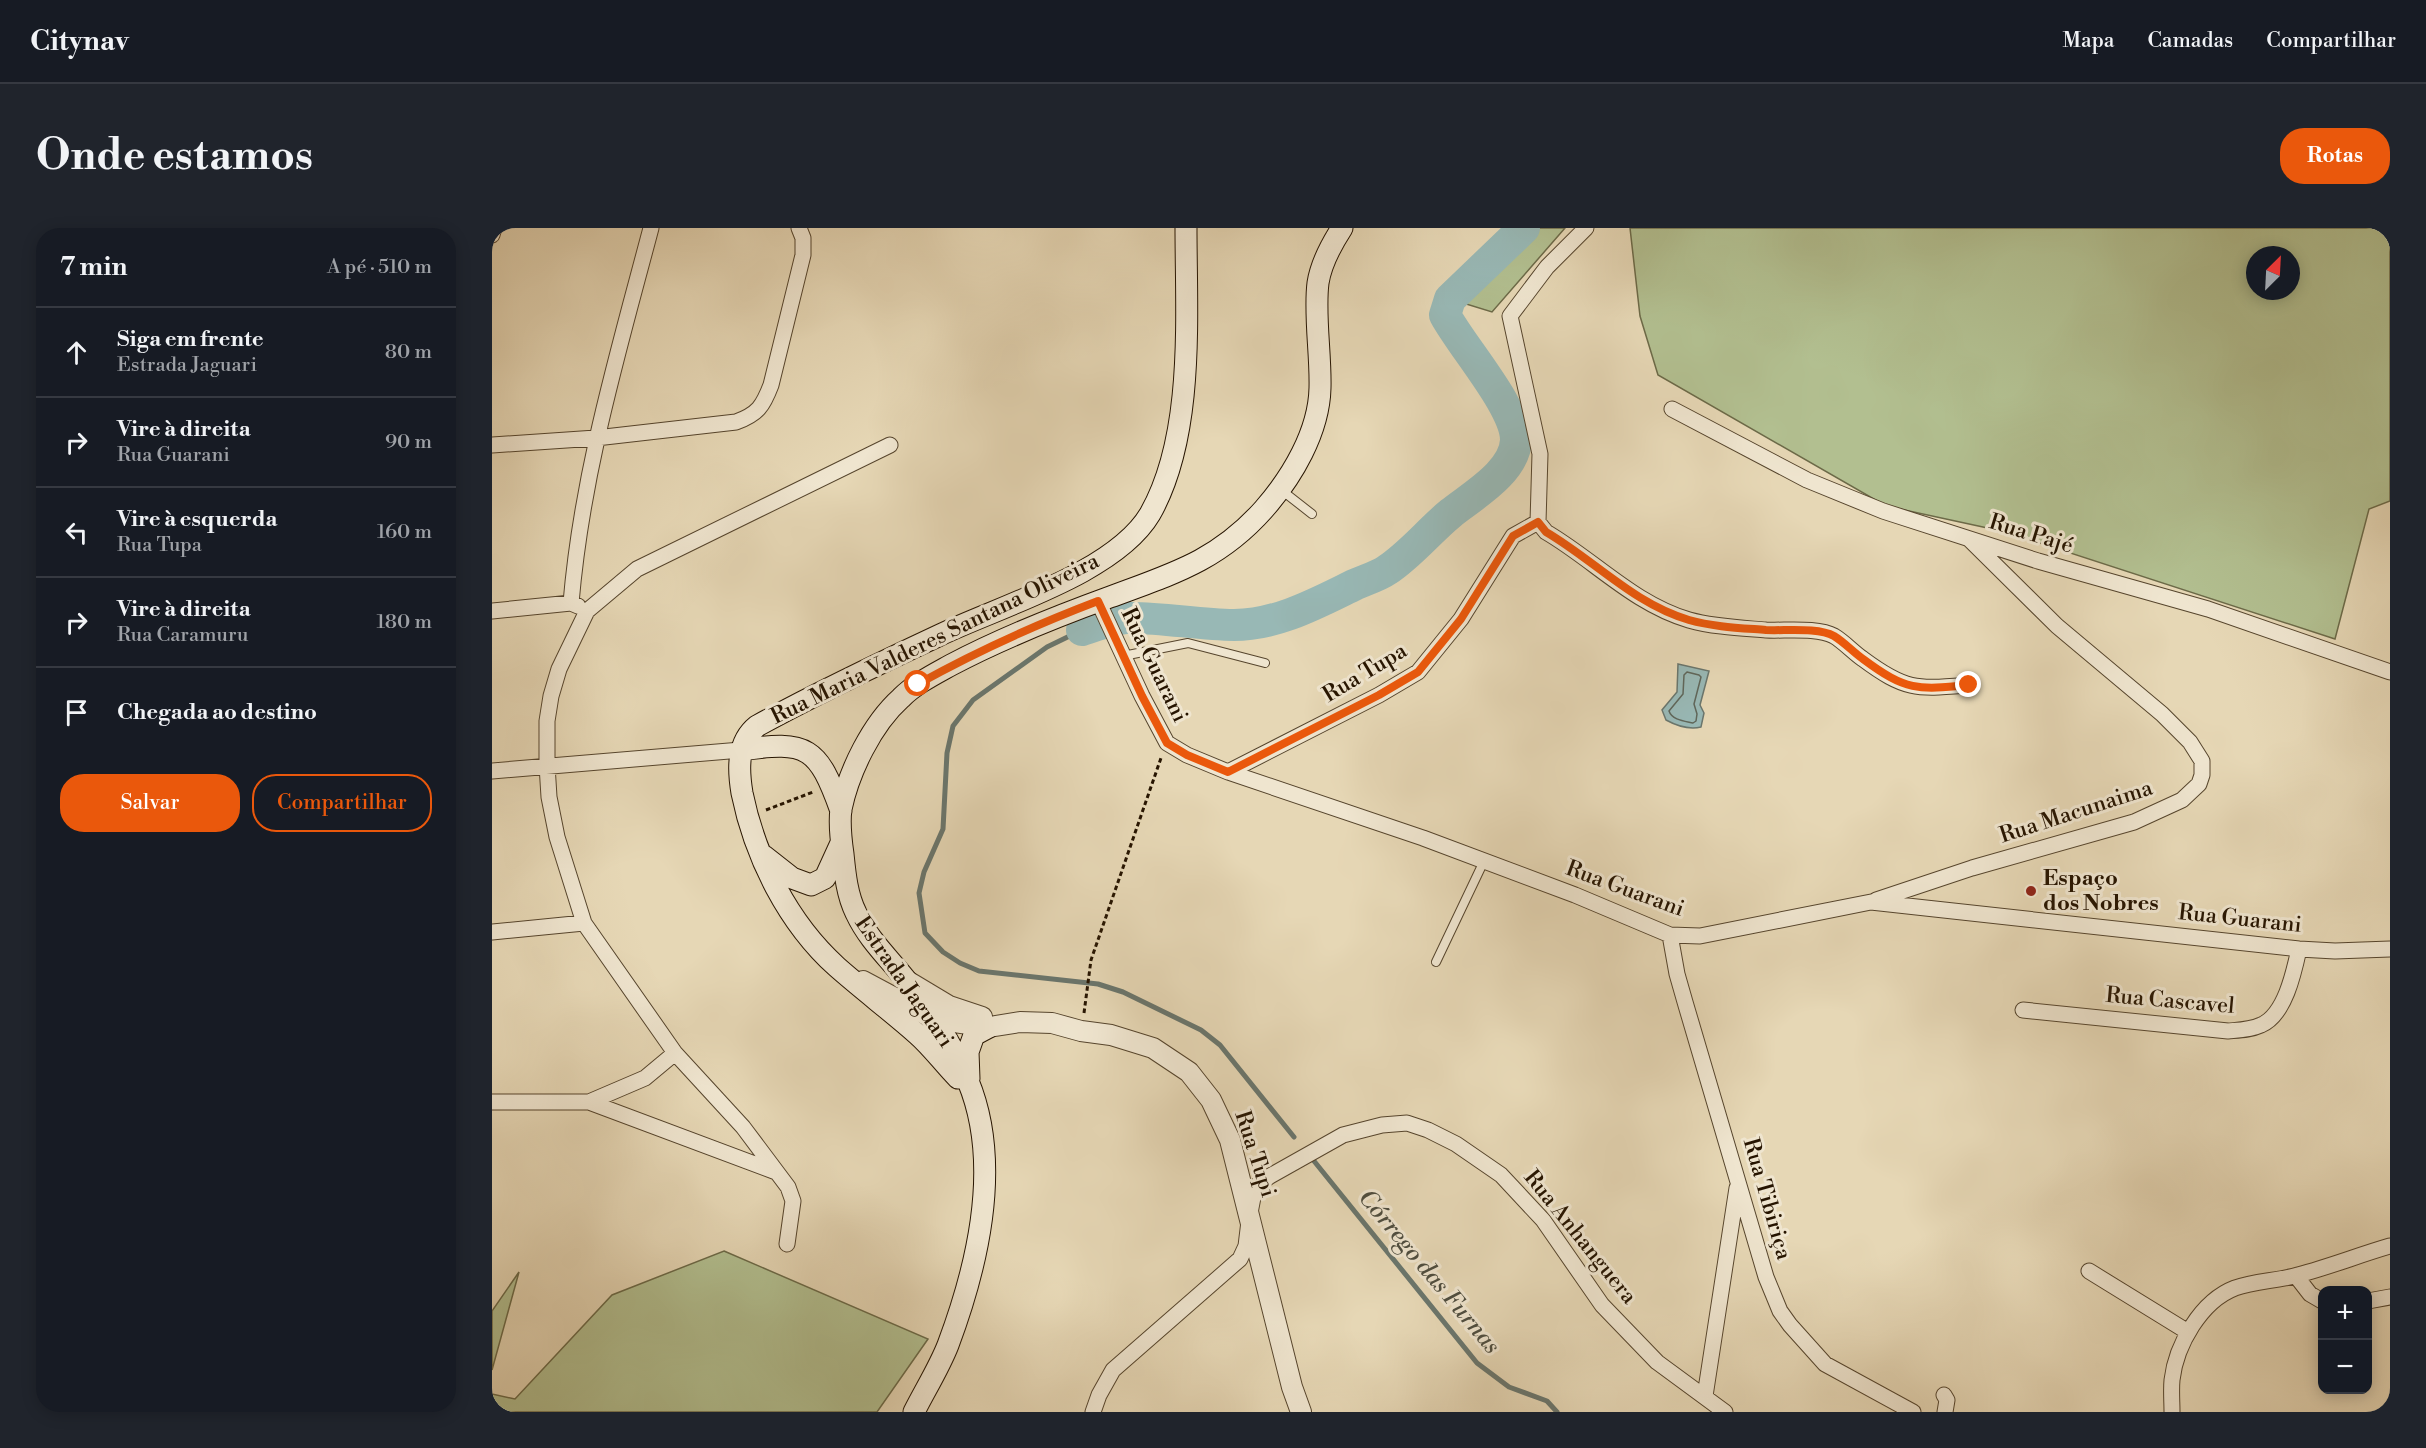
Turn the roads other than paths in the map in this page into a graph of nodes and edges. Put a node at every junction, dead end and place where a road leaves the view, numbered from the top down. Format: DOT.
graph roads {
  1 [pos="494,228"];
  2 [pos="651,228"];
  3 [pos="799,228"];
  4 [pos="1186,228"];
  5 [pos="1342,228"];
  6 [pos="1586,228"];
  7 [pos="492,235"];
  8 [pos="1672,409"];
  9 [pos="596,438"];
  10 [pos="492,445"];
  11 [pos="890,445"];
  12 [pos="1279,488"];
  13 [pos="1312,514"];
  14 [pos="1538,522"];
  15 [pos="1968,538"];
  16 [pos="571,603"];
  17 [pos="1101,608"];
  18 [pos="492,611"];
  19 [pos="586,611"];
  20 [pos="984,615"];
  21 [pos="997,642"];
  22 [pos="1123,656"];
  23 [pos="1265,663"];
  24 [pos="2390,672"];
  25 [pos="1969,685"];
  26 [pos="741,750"];
  27 [pos="547,765"];
  28 [pos="492,771"];
  29 [pos="1228,772"];
  30 [pos="841,811"];
  31 [pos="841,843"];
  32 [pos="760,851"];
  33 [pos="1484,861"];
  34 [pos="1871,902"];
  35 [pos="584,922"];
  36 [pos="492,932"];
  37 [pos="1670,935"];
  38 [pos="2299,949"];
  39 [pos="2390,949"];
  40 [pos="1436,962"];
  41 [pos="835,965"];
  42 [pos="907,981"];
  43 [pos="2023,1010"];
  44 [pos="934,1019"];
  45 [pos="1020,1022"];
  46 [pos="989,1027"];
  47 [pos="675,1053"];
  48 [pos="971,1088"];
  49 [pos="492,1102"];
  50 [pos="589,1102"];
  51 [pos="776,1172"];
  52 [pos="1738,1182"];
  53 [pos="1250,1213"];
  54 [pos="787,1244"];
  55 [pos="2390,1246"];
  56 [pos="2089,1271"];
  57 [pos="2296,1276"];
  58 [pos="2390,1297"];
  59 [pos="2318,1299"];
  60 [pos="2372,1300"];
  61 [pos="2188,1332"];
  62 [pos="1944,1395"];
  63 [pos="1705,1396"];
  64 [pos="914,1412"];
  65 [pos="1093,1412"];
  66 [pos="1301,1412"];
  67 [pos="1725,1412"];
  68 [pos="1913,1412"];
  69 [pos="1945,1412"];
  70 [pos="2172,1412"];
  1 -- 7 [label="street"];
  2 -- 9 [label="street"];
  3 -- 9 [label="street"];
  4 -- 20 [label="main road, Rua Maria Valderes Santana Oliveira"];
  5 -- 12 [label="main road, Estrada Jaguari"];
  6 -- 14 [label="street"];
  8 -- 15 [label="street, Rua Pajé"];
  9 -- 10 [label="street"];
  9 -- 16 [label="street"];
  11 -- 19 [label="street"];
  12 -- 13 [label="lane"];
  12 -- 17 [label="main road, Estrada Jaguari"];
  14 -- 25 [label="street"];
  14 -- 29 [label="street, Rua Tupa"];
  15 -- 24 [label="street, Rua Pajé"];
  15 -- 34 [label="street, Rua Macunaima"];
  16 -- 18 [label="street"];
  16 -- 19 [label="street"];
  17 -- 21 [label="main road, Estrada Jaguari"];
  17 -- 22 [label="street, Rua Guarani"];
  19 -- 27 [label="street"];
  20 -- 21 [label="main road"];
  20 -- 26 [label="main road, Rua Maria Valderes Santana Oliveira"];
  21 -- 30 [label="main road, Estrada Jaguari"];
  22 -- 23 [label="lane"];
  22 -- 29 [label="street, Rua Guarani"];
  26 -- 27 [label="street"];
  26 -- 30 [label="main road"];
  26 -- 32 [label="main road"];
  27 -- 28 [label="street"];
  27 -- 35 [label="street"];
  29 -- 33 [label="street, Rua Guarani"];
  30 -- 31 [label="main road, Estrada Jaguari"];
  31 -- 32 [label="main road"];
  31 -- 42 [label="main road, Estrada Jaguari"];
  32 -- 41 [label="main road"];
  33 -- 37 [label="street, Rua Guarani"];
  33 -- 40 [label="lane"];
  34 -- 37 [label="street, Rua Guarani"];
  34 -- 38 [label="street, Rua Guarani"];
  35 -- 36 [label="street"];
  35 -- 47 [label="street"];
  37 -- 52 [label="street, Rua Tibiriça"];
  38 -- 39 [label="street, Rua Guarani"];
  38 -- 43 [label="street, Rua Cascavel"];
  41 -- 44 [label="street"];
  41 -- 48 [label="main road"];
  42 -- 44 [label="main road, Estrada Jaguari"];
  42 -- 45 [label="street"];
  44 -- 46 [label="street, Rua Tupi"];
  44 -- 48 [label="main road, Estrada Jaguari"];
  45 -- 46 [label="street, Rua Tupi"];
  45 -- 53 [label="street, Rua Tupi"];
  46 -- 48 [label="main road"];
  47 -- 50 [label="street"];
  47 -- 51 [label="street"];
  48 -- 64 [label="main road"];
  49 -- 50 [label="street"];
  50 -- 51 [label="street"];
  51 -- 54 [label="street"];
  52 -- 63 [label="street"];
  52 -- 68 [label="street, Rua Tibiriça"];
  53 -- 63 [label="street, Rua Anhanguera"];
  53 -- 65 [label="street, Rua Anhanguera"];
  53 -- 66 [label="street, Rua Tupi"];
  55 -- 57 [label="street"];
  56 -- 61 [label="street"];
  57 -- 59 [label="street"];
  57 -- 61 [label="street"];
  58 -- 60 [label="street"];
  61 -- 70 [label="street"];
  62 -- 69 [label="street"];
  63 -- 67 [label="street, Rua Anhanguera"];
}
